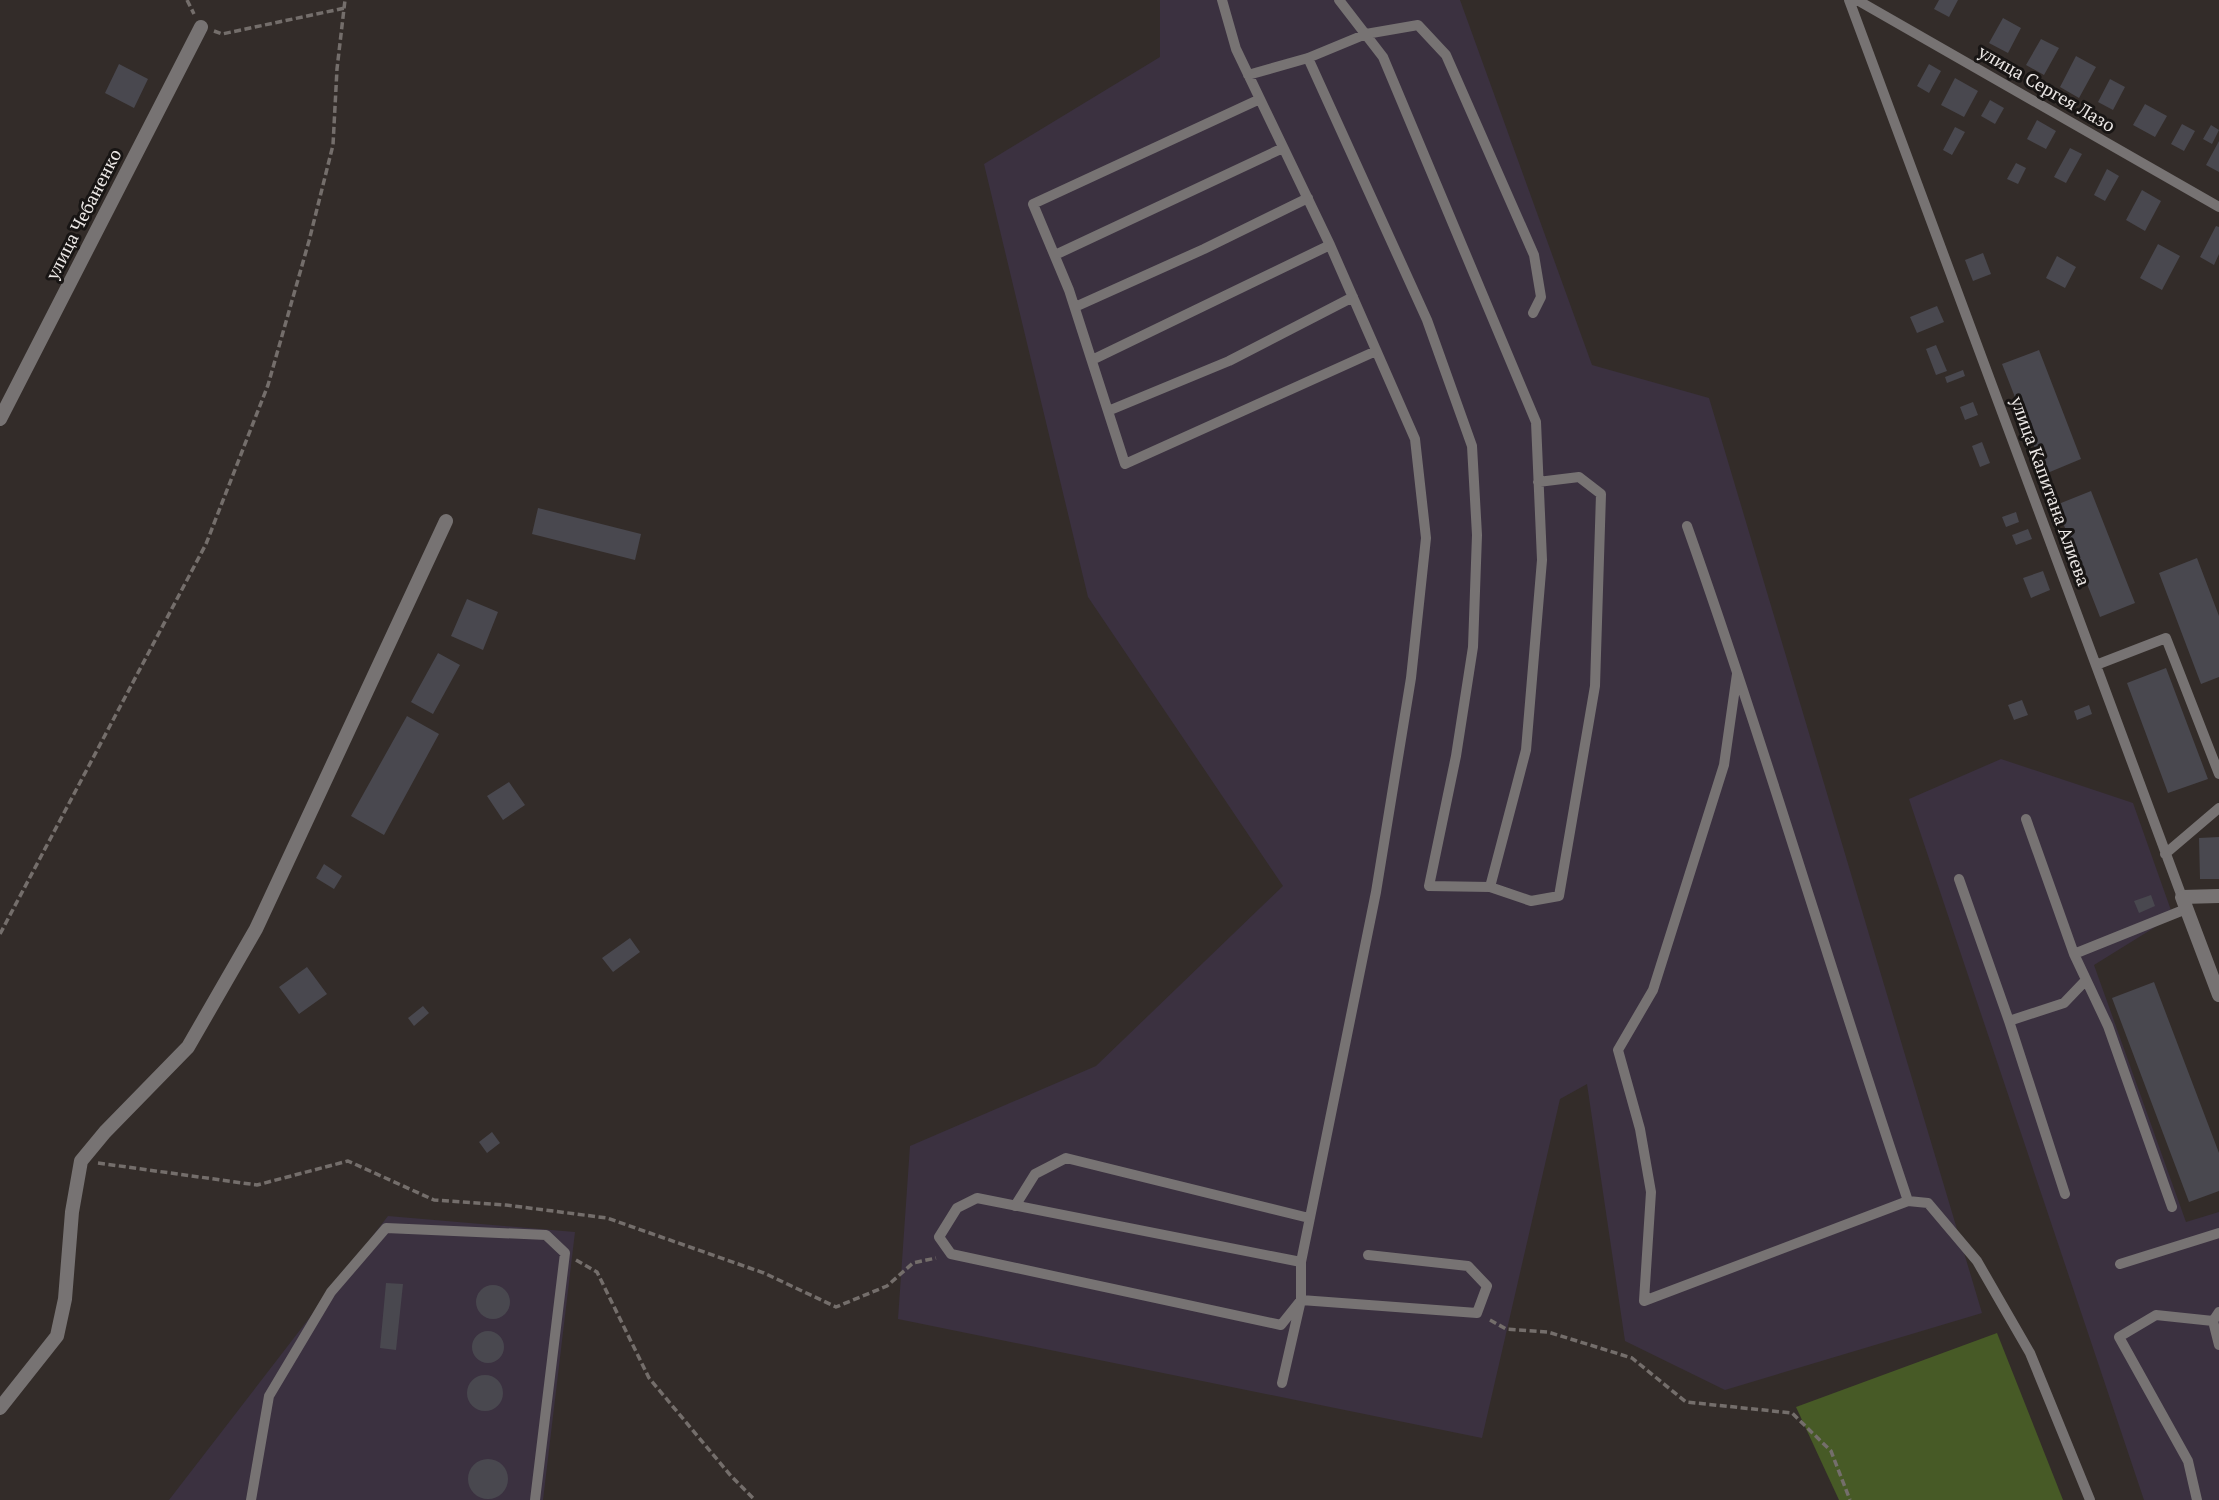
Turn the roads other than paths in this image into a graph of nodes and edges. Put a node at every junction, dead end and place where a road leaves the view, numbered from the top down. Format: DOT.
graph roads {
  1 [pos="1222,0"];
  2 [pos="1339,0"];
  3 [pos="1849,0"];
  4 [pos="1857,0"];
  5 [pos="201,27"];
  6 [pos="1366,34"];
  7 [pos="1308,58"];
  8 [pos="1248,75"];
  9 [pos="1260,99"];
  10 [pos="1283,148"];
  11 [pos="1308,198"];
  12 [pos="2219,207"];
  13 [pos="1330,245"];
  14 [pos="1055,255"];
  15 [pos="1353,297"];
  16 [pos="1075,307"];
  17 [pos="1533,313"];
  18 [pos="1376,351"];
  19 [pos="1092,360"];
  20 [pos="1108,411"];
  21 [pos="0,419"];
  22 [pos="1538,482"];
  23 [pos="446,521"];
  24 [pos="1687,526"];
  25 [pos="2095,665"];
  26 [pos="1738,669"];
  27 [pos="2219,775"];
  28 [pos="2219,808"];
  29 [pos="2026,819"];
  30 [pos="2165,854"];
  31 [pos="1959,879"];
  32 [pos="1490,887"];
  33 [pos="2219,896"];
  34 [pos="2184,903"];
  35 [pos="2074,954"];
  36 [pos="2086,980"];
  37 [pos="2219,995"];
  38 [pos="2009,1021"];
  39 [pos="2065,1194"];
  40 [pos="1908,1201"];
  41 [pos="1015,1206"];
  42 [pos="2172,1207"];
  43 [pos="1309,1218"];
  44 [pos="2219,1233"];
  45 [pos="1368,1255"];
  46 [pos="1301,1262"];
  47 [pos="2120,1264"];
  48 [pos="1301,1300"];
  49 [pos="2216,1317"];
  50 [pos="2219,1345"];
  51 [pos="1282,1383"];
  52 [pos="0,1408"];
  53 [pos="251,1500"];
  54 [pos="534,1500"];
  55 [pos="2090,1500"];
  56 [pos="2197,1500"];
  1 -- 8 [label="lane"];
  2 -- 6 [label="lane"];
  3 -- 25 [label="lane, улица Капитана Алиева"];
  4 -- 12 [label="lane, улица Сергея Лазо"];
  5 -- 21 [label="street, улица Чебаненко"];
  6 -- 7 [label="lane"];
  6 -- 17 [label="lane"];
  6 -- 22 [label="lane"];
  7 -- 8 [label="lane"];
  7 -- 32 [label="lane"];
  8 -- 9 [label="lane"];
  9 -- 10 [label="lane"];
  9 -- 14 [label="lane"];
  10 -- 11 [label="lane"];
  10 -- 14 [label="lane"];
  11 -- 13 [label="lane"];
  11 -- 16 [label="lane"];
  13 -- 15 [label="lane"];
  13 -- 19 [label="lane"];
  14 -- 16 [label="lane"];
  15 -- 18 [label="lane"];
  15 -- 20 [label="lane"];
  16 -- 19 [label="lane"];
  18 -- 20 [label="lane"];
  18 -- 43 [label="lane"];
  19 -- 20 [label="lane"];
  22 -- 32 [label="lane"];
  22 -- 32 [label="lane"];
  23 -- 52 [label="street"];
  24 -- 26 [label="lane"];
  25 -- 27 [label="lane"];
  25 -- 30 [label="lane, улица Капитана Алиева"];
  26 -- 40 [label="lane"];
  26 -- 40 [label="lane"];
  28 -- 30 [label="lane"];
  29 -- 35 [label="lane"];
  30 -- 34 [label="lane, улица Капитана Алиева"];
  31 -- 38 [label="lane"];
  33 -- 34 [label="street"];
  34 -- 35 [label="lane"];
  34 -- 37 [label="street, улица Капитана Алиева"];
  35 -- 36 [label="lane"];
  36 -- 38 [label="lane"];
  36 -- 42 [label="lane"];
  38 -- 39 [label="lane"];
  40 -- 55 [label="lane"];
  41 -- 43 [label="lane"];
  41 -- 46 [label="lane"];
  41 -- 48 [label="lane"];
  43 -- 46 [label="lane"];
  44 -- 47 [label="lane"];
  45 -- 48 [label="lane"];
  46 -- 48 [label="lane"];
  48 -- 51 [label="lane"];
  49 -- 50 [label="lane"];
  49 -- 56 [label="lane"];
  53 -- 54 [label="lane"];
}
